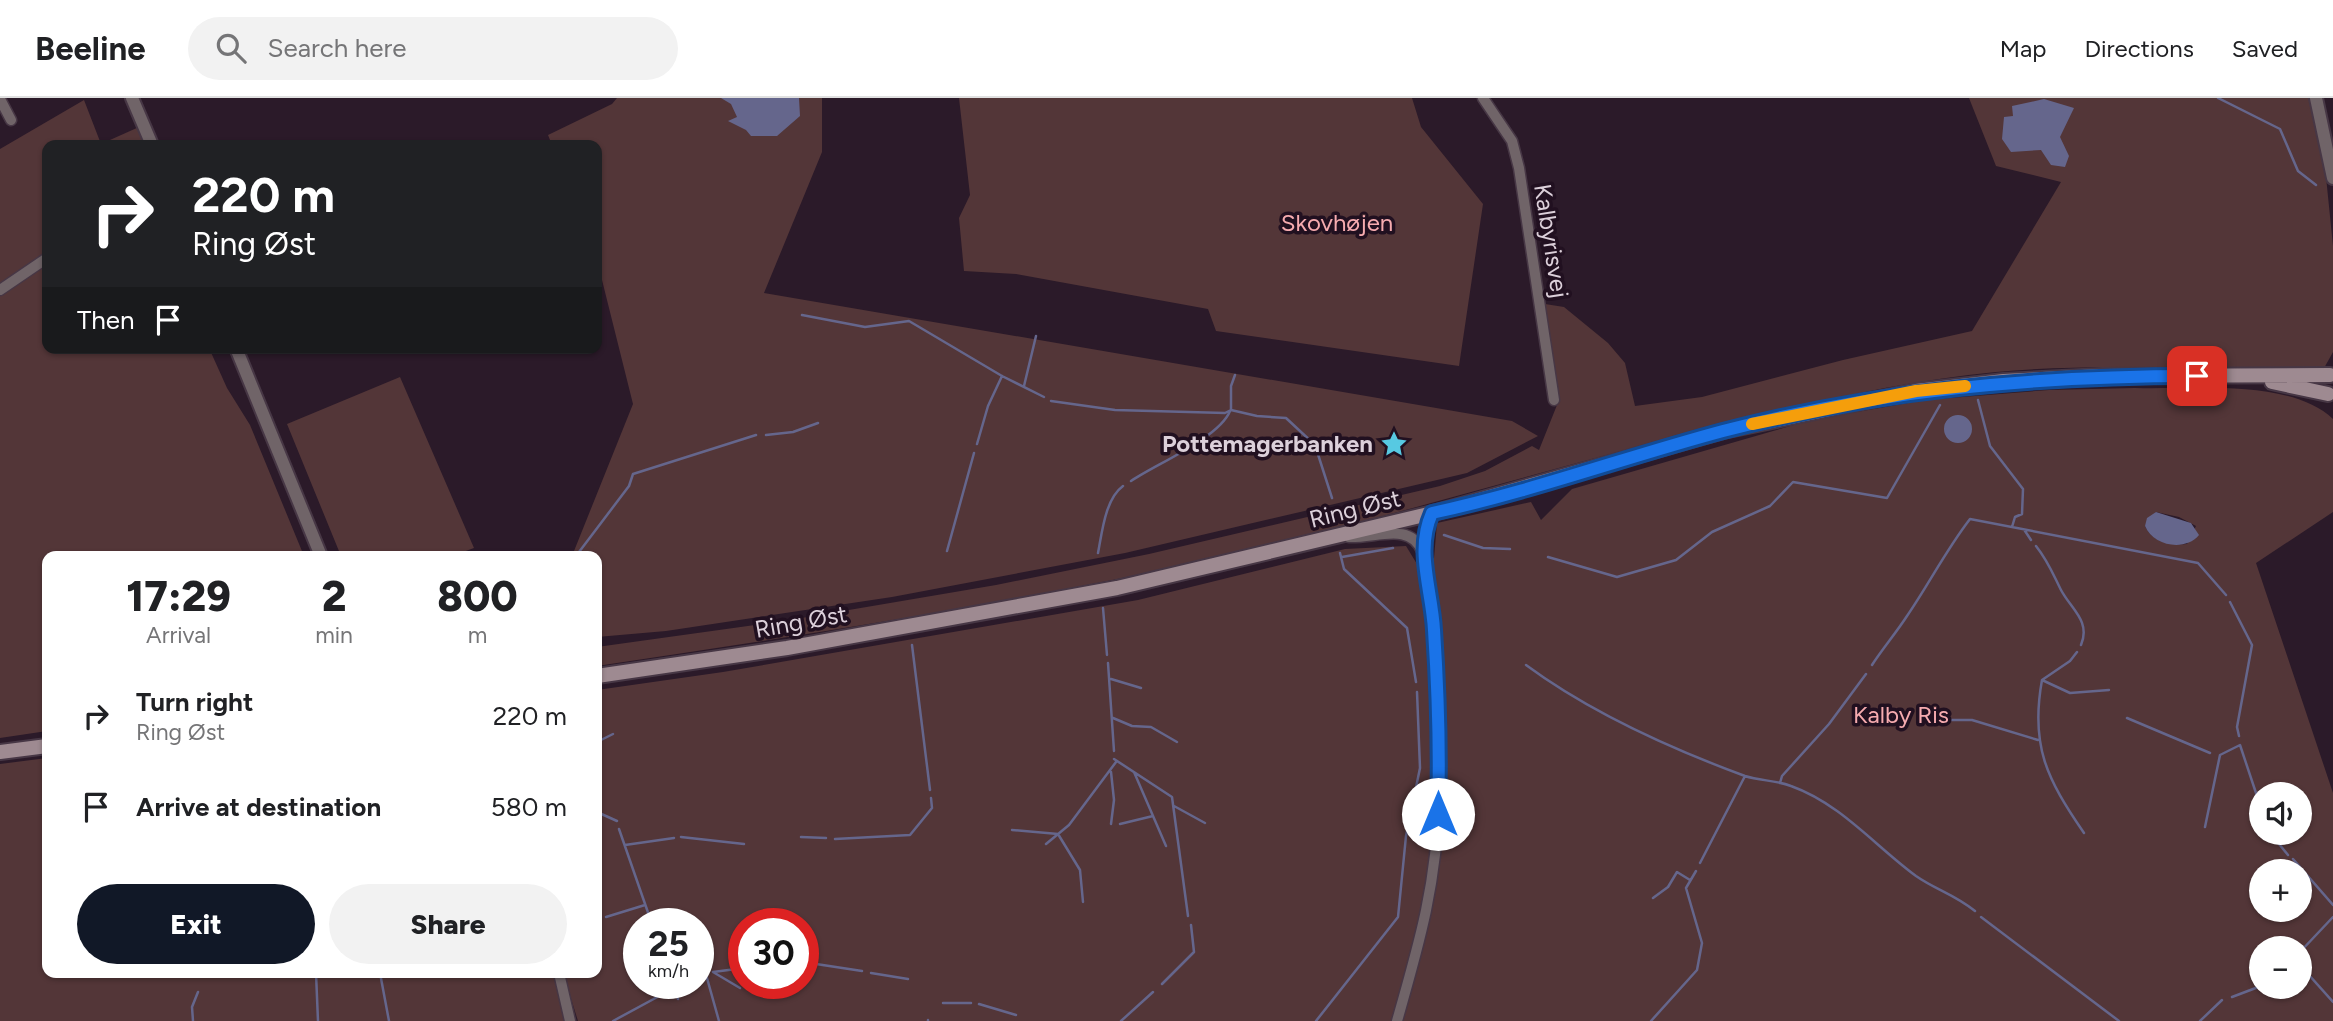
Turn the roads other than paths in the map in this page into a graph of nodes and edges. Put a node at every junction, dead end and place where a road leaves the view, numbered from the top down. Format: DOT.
graph roads {
  1 [pos="132,98"];
  2 [pos="1483,98"];
  3 [pos="2316,98"];
  4 [pos="0,99"];
  5 [pos="11,120"];
  6 [pos="150,140"];
  7 [pos="2333,178"];
  8 [pos="42,261"];
  9 [pos="0,290"];
  10 [pos="238,354"];
  11 [pos="2331,372"];
  12 [pos="2246,377"];
  13 [pos="2330,399"];
  14 [pos="1554,400"];
  15 [pos="1432,513"];
  16 [pos="1340,536"];
  17 [pos="319,551"];
  18 [pos="1424,555"];
  19 [pos="602,675"];
  20 [pos="42,747"];
  21 [pos="0,751"];
  22 [pos="560,978"];
  23 [pos="570,1021"];
  24 [pos="1397,1021"];
  1 -- 6 [label="street"];
  2 -- 14 [label="street, Kalbyrisvej"];
  3 -- 7 [label="street"];
  4 -- 5 [label="street"];
  8 -- 9 [label="street"];
  10 -- 17 [label="street"];
  11 -- 12 [label="main road, Ring Øst"];
  11 -- 13 [label="main road"];
  12 -- 13 [label="main road, Ring Øst"];
  12 -- 15 [label="main road, Ring Øst"];
  15 -- 16 [label="main road, Ring Øst"];
  15 -- 18 [label="street"];
  16 -- 18 [label="street"];
  16 -- 19 [label="main road, Ring Øst"];
  18 -- 24 [label="street"];
  20 -- 21 [label="main road"];
  22 -- 23 [label="street"];
}
